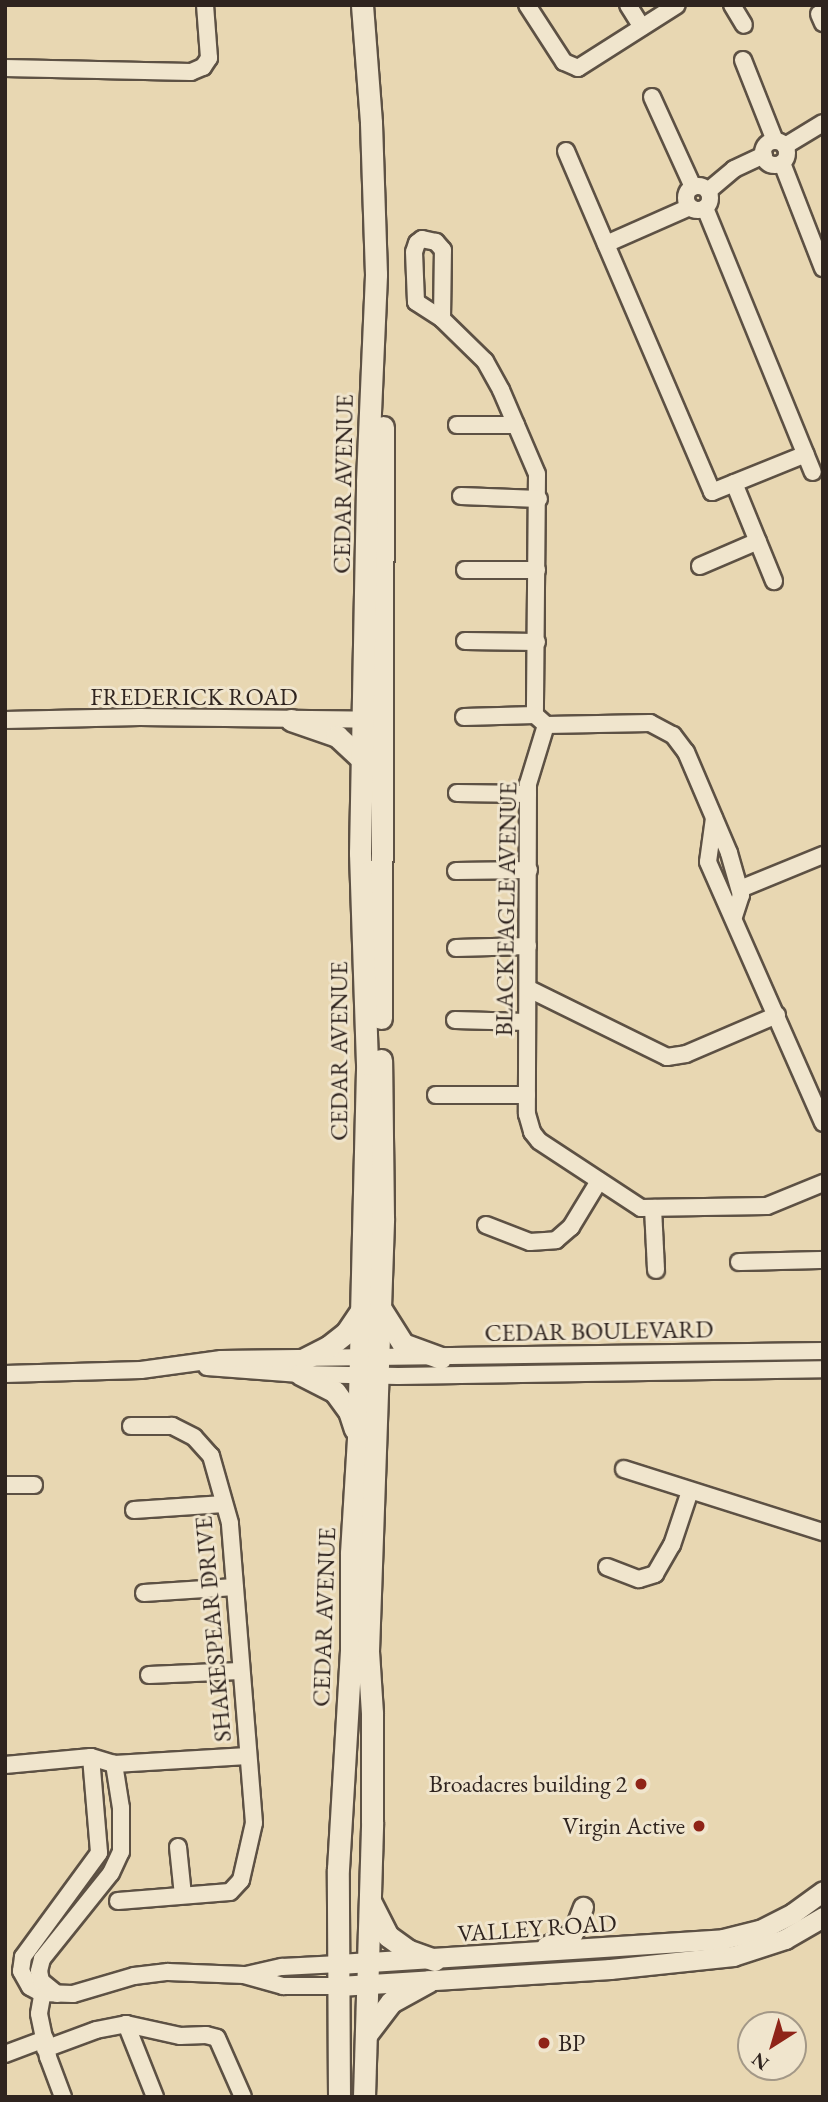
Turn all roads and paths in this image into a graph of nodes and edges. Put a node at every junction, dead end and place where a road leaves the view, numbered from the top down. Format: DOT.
graph roads {
  1 [pos="205,5"];
  2 [pos="362,5"];
  3 [pos="372,5"];
  4 [pos="527,5"];
  5 [pos="628,5"];
  6 [pos="677,5"];
  7 [pos="732,5"];
  8 [pos="744,25"];
  9 [pos="642,27"];
  10 [pos="743,60"];
  11 [pos="5,68"];
  12 [pos="652,97"];
  13 [pos="823,123"];
  14 [pos="780,143"];
  15 [pos="566,151"];
  16 [pos="772,160"];
  17 [pos="700,189"];
  18 [pos="697,207"];
  19 [pos="815,227"];
  20 [pos="606,244"];
  21 [pos="823,268"];
  22 [pos="442,319"];
  23 [pos="457,425"];
  24 [pos="516,425"];
  25 [pos="806,454"];
  26 [pos="813,472"];
  27 [pos="734,483"];
  28 [pos="461,496"];
  29 [pos="539,499"];
  30 [pos="758,541"];
  31 [pos="700,566"];
  32 [pos="465,570"];
  33 [pos="537,570"];
  34 [pos="774,582"];
  35 [pos="465,641"];
  36 [pos="537,642"];
  37 [pos="464,717"];
  38 [pos="5,720"];
  39 [pos="291,720"];
  40 [pos="374,720"];
  41 [pos="540,720"];
  42 [pos="364,761"];
  43 [pos="457,793"];
  44 [pos="528,794"];
  45 [pos="714,818"];
  46 [pos="823,855"];
  47 [pos="529,870"];
  48 [pos="456,871"];
  49 [pos="740,889"];
  50 [pos="734,916"];
  51 [pos="528,946"];
  52 [pos="456,948"];
  53 [pos="529,989"];
  54 [pos="777,1015"];
  55 [pos="454,1020"];
  56 [pos="527,1022"];
  57 [pos="436,1095"];
  58 [pos="527,1096"];
  59 [pos="823,1123"];
  60 [pos="599,1181"];
  61 [pos="823,1183"];
  62 [pos="653,1209"];
  63 [pos="486,1225"];
  64 [pos="823,1260"];
  65 [pos="739,1262"];
  66 [pos="656,1270"];
  67 [pos="369,1308"];
  68 [pos="790,1351"];
  69 [pos="823,1351"];
  70 [pos="441,1358"];
  71 [pos="302,1366"];
  72 [pos="367,1366"];
  73 [pos="823,1369"];
  74 [pos="790,1370"];
  75 [pos="5,1374"];
  76 [pos="131,1426"];
  77 [pos="358,1438"];
  78 [pos="624,1469"];
  79 [pos="5,1485"];
  80 [pos="34,1485"];
  81 [pos="690,1491"];
  82 [pos="224,1504"];
  83 [pos="134,1510"];
  84 [pos="823,1532"];
  85 [pos="607,1567"];
  86 [pos="235,1587"];
  87 [pos="145,1593"];
  88 [pos="240,1671"];
  89 [pos="149,1675"];
  90 [pos="5,1756"];
  91 [pos="248,1756"];
  92 [pos="91,1757"];
  93 [pos="35,1761"];
  94 [pos="114,1763"];
  95 [pos="5,1765"];
  96 [pos="177,1847"];
  97 [pos="82,1879"];
  98 [pos="97,1891"];
  99 [pos="823,1891"];
  100 [pos="183,1895"];
  101 [pos="369,1899"];
  102 [pos="118,1901"];
  103 [pos="583,1907"];
  104 [pos="823,1916"];
  105 [pos="745,1944"];
  106 [pos="536,1951"];
  107 [pos="434,1960"];
  108 [pos="339,1964"];
  109 [pos="366,1974"];
  110 [pos="244,1975"];
  111 [pos="429,1981"];
  112 [pos="339,1986"];
  113 [pos="47,1991"];
  114 [pos="126,2024"];
  115 [pos="366,2036"];
  116 [pos="45,2044"];
  117 [pos="5,2054"];
  118 [pos="63,2097"];
  119 [pos="155,2097"];
  120 [pos="243,2097"];
  121 [pos="339,2097"];
  122 [pos="364,2097"];
  1 -- 11 [label="street"];
  2 -- 40 [label="main road, CEDAR AVENUE"];
  3 -- 40 [label="main road, CEDAR AVENUE"];
  4 -- 9 [label="street"];
  5 -- 9 [label="street"];
  6 -- 9 [label="street"];
  7 -- 8 [label="street"];
  10 -- 14 [label="street"];
  12 -- 17 [label="street"];
  13 -- 14 [label="street"];
  14 -- 16 [label="street"];
  15 -- 20 [label="street"];
  16 -- 17 [label="street"];
  16 -- 19 [label="street"];
  17 -- 18 [label="street"];
  18 -- 20 [label="street"];
  18 -- 25 [label="street"];
  19 -- 21 [label="street"];
  20 -- 27 [label="street"];
  22 -- 24 [label="street, BLACK EAGLE AVENUE"];
  23 -- 24 [label="street"];
  24 -- 29 [label="street, BLACK EAGLE AVENUE"];
  25 -- 26 [label="street"];
  25 -- 27 [label="street"];
  27 -- 30 [label="street"];
  28 -- 29 [label="street"];
  29 -- 33 [label="street, BLACK EAGLE AVENUE"];
  30 -- 31 [label="street"];
  30 -- 34 [label="street"];
  32 -- 33 [label="street"];
  33 -- 36 [label="street, BLACK EAGLE AVENUE"];
  35 -- 36 [label="street"];
  36 -- 41 [label="street, BLACK EAGLE AVENUE"];
  37 -- 41 [label="street"];
  38 -- 39 [label="street, FREDERICK ROAD"];
  39 -- 40 [label="street, FREDERICK ROAD"];
  39 -- 42 [label="main road"];
  40 -- 42 [label="main road, CEDAR AVENUE"];
  40 -- 67 [label="main road, CEDAR AVENUE"];
  41 -- 44 [label="street, BLACK EAGLE AVENUE"];
  41 -- 45 [label="street"];
  42 -- 67 [label="main road, CEDAR AVENUE"];
  43 -- 44 [label="street"];
  44 -- 47 [label="street, BLACK EAGLE AVENUE"];
  45 -- 49 [label="street"];
  45 -- 50 [label="street"];
  46 -- 49 [label="street"];
  47 -- 48 [label="street"];
  47 -- 51 [label="street, BLACK EAGLE AVENUE"];
  49 -- 50 [label="street"];
  50 -- 54 [label="street"];
  51 -- 52 [label="street"];
  51 -- 53 [label="street, BLACK EAGLE AVENUE"];
  53 -- 54 [label="street"];
  53 -- 56 [label="street, BLACK EAGLE AVENUE"];
  54 -- 59 [label="street"];
  55 -- 56 [label="street"];
  56 -- 58 [label="street, BLACK EAGLE AVENUE"];
  57 -- 58 [label="street"];
  58 -- 60 [label="street, BLACK EAGLE AVENUE"];
  60 -- 62 [label="street, BLACK EAGLE AVENUE"];
  60 -- 63 [label="street"];
  61 -- 62 [label="street, BLACK EAGLE AVENUE"];
  62 -- 66 [label="street"];
  64 -- 65 [label="street"];
  67 -- 70 [label="main road"];
  67 -- 71 [label="main road"];
  67 -- 72 [label="main road, CEDAR AVENUE"];
  68 -- 69 [label="street, CEDAR BOULEVARD"];
  68 -- 70 [label="street, CEDAR BOULEVARD"];
  68 -- 74 [label="street"];
  70 -- 72 [label="street, CEDAR BOULEVARD"];
  71 -- 72 [label="street"];
  71 -- 75 [label="street"];
  71 -- 77 [label="main road"];
  72 -- 74 [label="street, CEDAR BOULEVARD"];
  72 -- 77 [label="main road, CEDAR AVENUE"];
  72 -- 101 [label="main road, CEDAR AVENUE"];
  73 -- 74 [label="street, CEDAR BOULEVARD"];
  76 -- 82 [label="street, SHAKESPEAR DRIVE"];
  77 -- 108 [label="main road, CEDAR AVENUE"];
  78 -- 81 [label="street"];
  79 -- 80 [label="street"];
  81 -- 84 [label="street"];
  81 -- 85 [label="street"];
  82 -- 83 [label="street"];
  82 -- 86 [label="street, SHAKESPEAR DRIVE"];
  86 -- 87 [label="street"];
  86 -- 88 [label="street, SHAKESPEAR DRIVE"];
  88 -- 89 [label="street"];
  88 -- 91 [label="street, SHAKESPEAR DRIVE"];
  90 -- 93 [label="street"];
  91 -- 94 [label="street, SHAKESPEAR DRIVE"];
  91 -- 100 [label="street, SHAKESPEAR DRIVE"];
  92 -- 93 [label="street, SHAKESPEAR DRIVE"];
  92 -- 94 [label="street, SHAKESPEAR DRIVE"];
  92 -- 97 [label="street"];
  93 -- 95 [label="street"];
  94 -- 98 [label="street"];
  96 -- 100 [label="street"];
  97 -- 98 [label="street"];
  97 -- 113 [label="street"];
  98 -- 113 [label="street"];
  99 -- 105 [label="street, VALLEY ROAD"];
  100 -- 102 [label="street"];
  101 -- 107 [label="main road"];
  101 -- 109 [label="main road, CEDAR AVENUE"];
  103 -- 106 [label="street"];
  104 -- 105 [label="street, VALLEY ROAD"];
  105 -- 106 [label="street, VALLEY ROAD"];
  105 -- 111 [label="street, VALLEY ROAD"];
  106 -- 107 [label="street, VALLEY ROAD"];
  107 -- 109 [label="street, VALLEY ROAD"];
  108 -- 109 [label="street, VALLEY ROAD"];
  108 -- 110 [label="street, VALLEY ROAD"];
  108 -- 112 [label="main road, CEDAR AVENUE"];
  109 -- 111 [label="street, VALLEY ROAD"];
  109 -- 112 [label="street, VALLEY ROAD"];
  109 -- 115 [label="main road, CEDAR AVENUE"];
  110 -- 112 [label="street, VALLEY ROAD"];
  110 -- 113 [label="street, VALLEY ROAD"];
  111 -- 115 [label="main road"];
  112 -- 121 [label="main road, CEDAR AVENUE"];
  113 -- 116 [label="street"];
  114 -- 116 [label="street"];
  114 -- 119 [label="street"];
  114 -- 120 [label="street"];
  115 -- 122 [label="main road, CEDAR AVENUE"];
  116 -- 117 [label="street"];
  116 -- 118 [label="street"];
}
